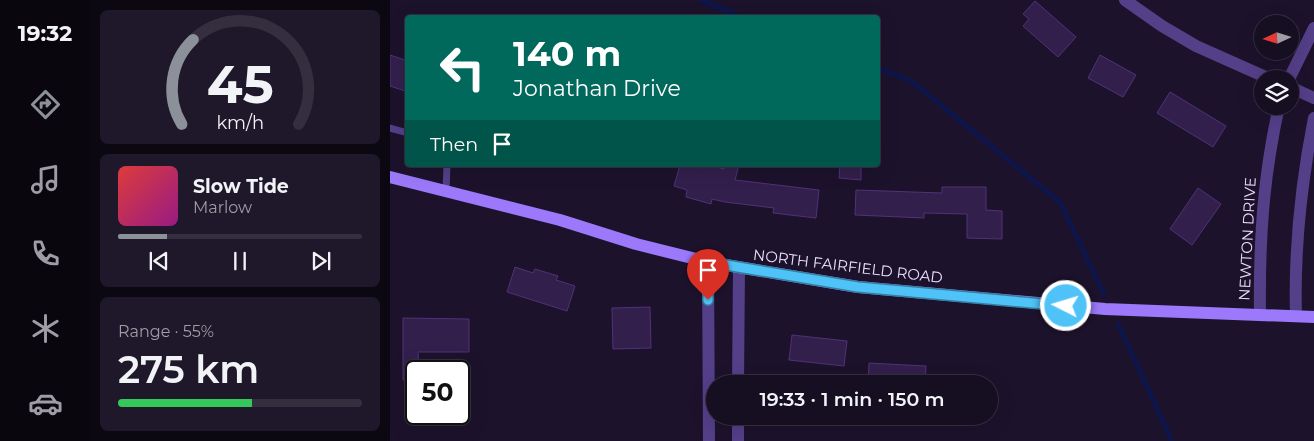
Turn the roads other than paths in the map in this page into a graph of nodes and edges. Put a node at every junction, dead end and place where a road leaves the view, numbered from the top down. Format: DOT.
graph roads {
  1 [pos="1125,0"];
  2 [pos="1314,28"];
  3 [pos="1294,70"];
  4 [pos="1254,72"];
  5 [pos="1299,91"];
  6 [pos="1314,98"];
  7 [pos="1277,115"];
  8 [pos="1314,118"];
  9 [pos="390,128"];
  10 [pos="405,132"];
  11 [pos="447,167"];
  12 [pos="390,177"];
  13 [pos="446,191"];
  14 [pos="708,262"];
  15 [pos="739,268"];
  16 [pos="1260,315"];
  17 [pos="1296,316"];
  18 [pos="1314,316"];
  19 [pos="738,375"];
  20 [pos="738,425"];
  21 [pos="709,441"];
  22 [pos="738,441"];
  1 -- 4 [label="street"];
  2 -- 3 [label="street"];
  5 -- 6 [label="street"];
  7 -- 16 [label="street, NEWTON DRIVE"];
  8 -- 17 [label="street"];
  9 -- 10 [label="lane"];
  11 -- 13 [label="lane"];
  12 -- 13 [label="main road, NORTH FAIRFIELD ROAD"];
  13 -- 14 [label="main road, NORTH FAIRFIELD ROAD"];
  14 -- 15 [label="main road, NORTH FAIRFIELD ROAD"];
  14 -- 21 [label="street"];
  15 -- 16 [label="main road, NORTH FAIRFIELD ROAD"];
  15 -- 19 [label="street"];
  16 -- 17 [label="main road, NORTH FAIRFIELD ROAD"];
  17 -- 18 [label="main road, NORTH FAIRFIELD ROAD"];
  20 -- 22 [label="street"];
}
